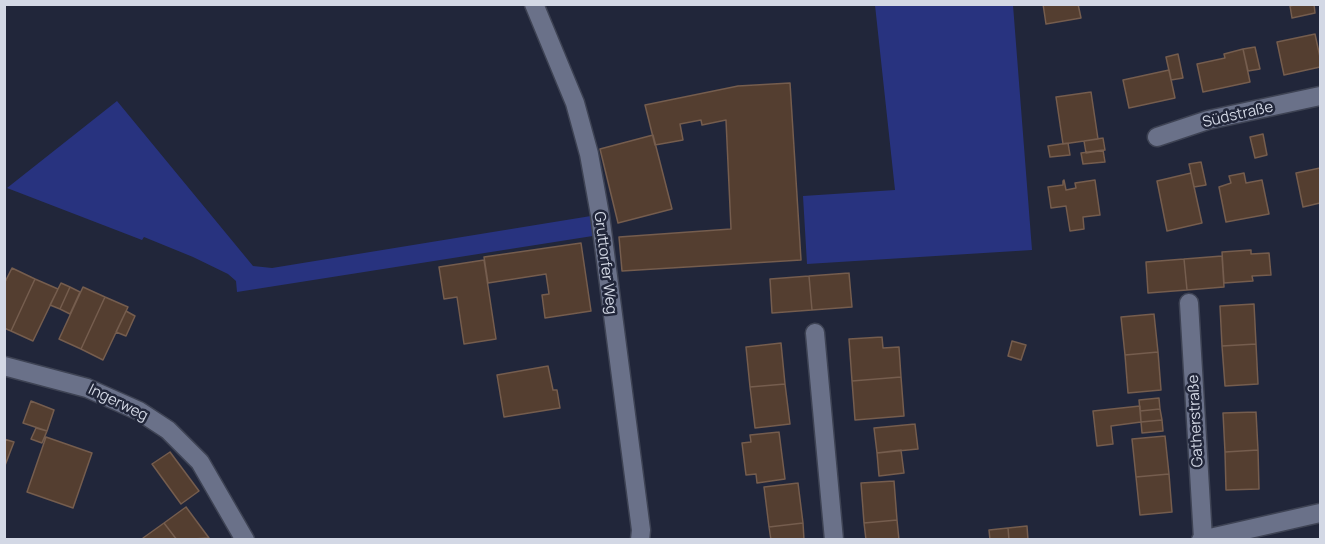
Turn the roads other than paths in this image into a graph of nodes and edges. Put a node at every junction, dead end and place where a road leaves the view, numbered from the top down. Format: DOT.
graph roads {
  1 [pos="534,4"];
  2 [pos="1320,96"];
  3 [pos="1157,137"];
  4 [pos="1189,303"];
  5 [pos="815,333"];
  6 [pos="4,366"];
  7 [pos="1320,513"];
  8 [pos="642,536"];
  9 [pos="1202,539"];
  10 [pos="246,540"];
  11 [pos="834,540"];
  1 -- 8 [label="street, Gruttorfer Weg"];
  2 -- 3 [label="street, Südstraße"];
  4 -- 9 [label="street, Gatherstraße"];
  5 -- 11 [label="street"];
  6 -- 10 [label="street, Ingerweg"];
  7 -- 9 [label="street, Gatherstraße"];
}
